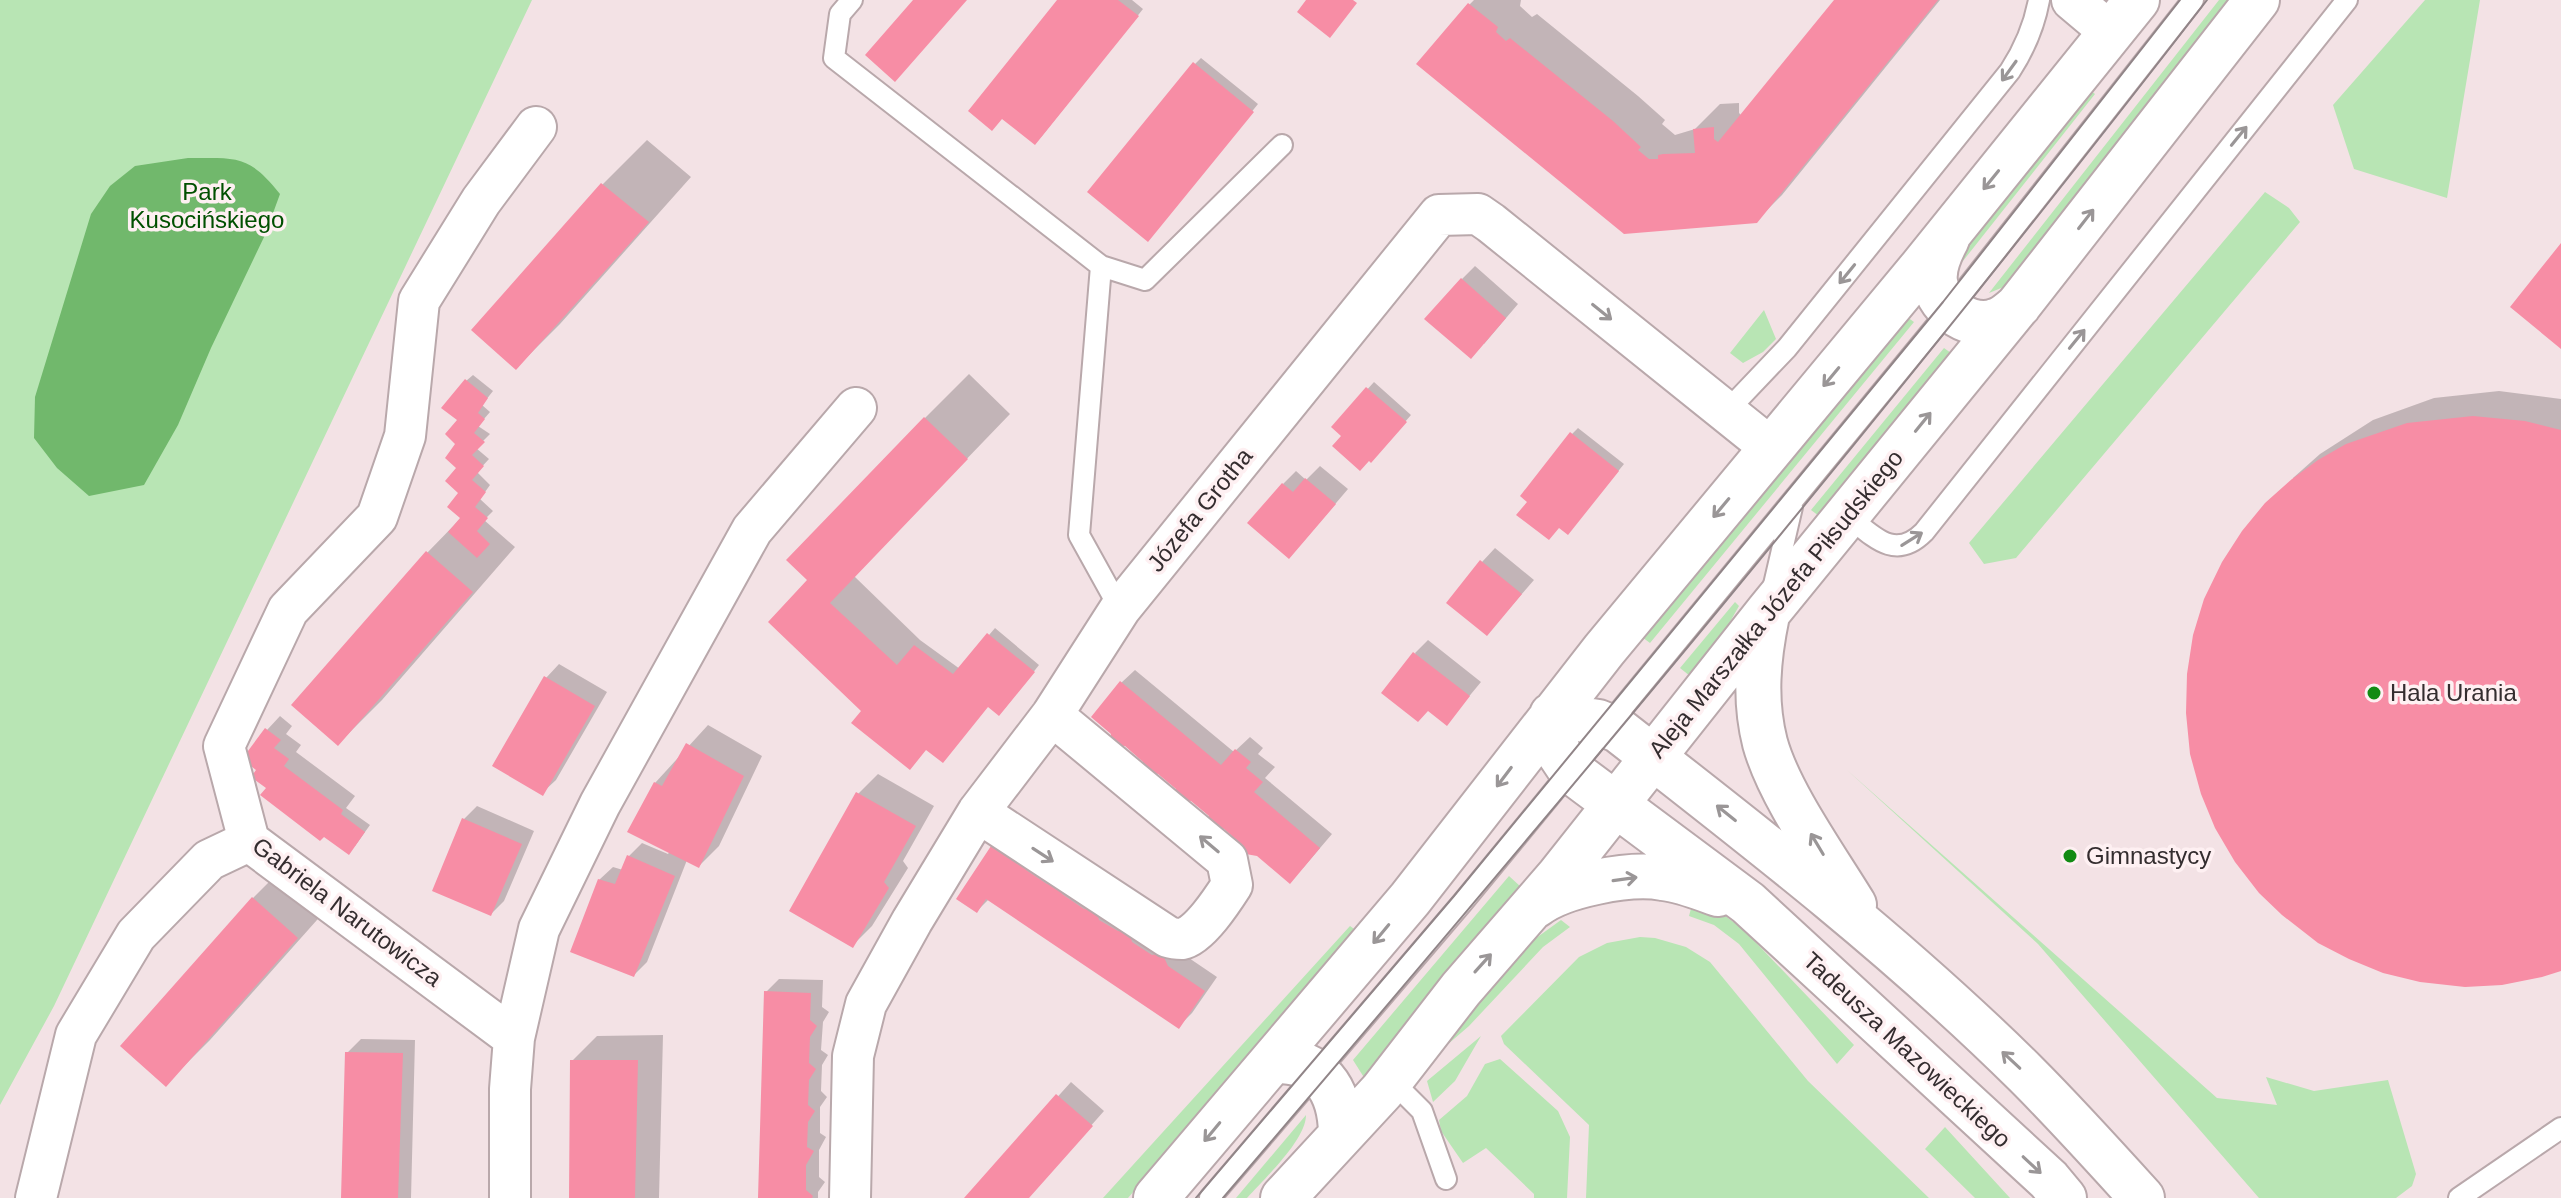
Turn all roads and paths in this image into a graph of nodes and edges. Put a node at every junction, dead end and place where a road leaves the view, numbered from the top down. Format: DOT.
graph roads {
  1 [pos="852,0"];
  2 [pos="2039,0"];
  3 [pos="2072,0"];
  4 [pos="2193,0"];
  5 [pos="2257,0"];
  6 [pos="2347,0"];
  7 [pos="2124,16"];
  8 [pos="536,127"];
  9 [pos="1282,145"];
  10 [pos="1951,230"];
  11 [pos="1101,266"];
  12 [pos="2021,302"];
  13 [pos="1950,309"];
  14 [pos="856,408"];
  15 [pos="1727,411"];
  16 [pos="1771,448"];
  17 [pos="1794,500"];
  18 [pos="1847,515"];
  19 [pos="1120,609"];
  20 [pos="1768,612"];
  21 [pos="1052,715"];
  22 [pos="1552,715"];
  23 [pos="1608,725"];
  24 [pos="1653,758"];
  25 [pos="1571,771"];
  26 [pos="1616,805"];
  27 [pos="978,812"];
  28 [pos="249,841"];
  29 [pos="1748,903"];
  30 [pos="1527,913"];
  31 [pos="1872,935"];
  32 [pos="514,1038"];
  33 [pos="1273,1061"];
  34 [pos="1317,1073"];
  35 [pos="1391,1080"];
  36 [pos="2561,1128"];
  37 [pos="1341,1133"];
  38 [pos="1446,1179"];
  39 [pos="36,1198"];
  40 [pos="510,1198"];
  41 [pos="850,1198"];
  42 [pos="1156,1198"];
  43 [pos="1210,1198"];
  44 [pos="1283,1198"];
  45 [pos="2064,1198"];
  46 [pos="2142,1198"];
  47 [pos="2459,1198"];
  1 -- 11 [label="lane"];
  2 -- 15 [label="lane, one-way"];
  3 -- 7 [label="street"];
  4 -- 13 [label="lane"];
  12 -- 5 [label="street, Aleja Marszałka Józefa Piłsudskiego, one-way"];
  18 -- 6 [label="lane, one-way"];
  7 -- 10 [label="street, one-way"];
  8 -- 28 [label="street, Gabriela Narutowicza"];
  9 -- 11 [label="lane"];
  10 -- 13 [label="street"];
  10 -- 16 [label="street, one-way"];
  11 -- 19 [label="lane"];
  12 -- 13 [label="street"];
  18 -- 12 [label="street, Aleja Marszałka Józefa Piłsudskiego, one-way"];
  13 -- 17 [label="lane"];
  14 -- 32 [label="street"];
  15 -- 16 [label="street, Józefa Grotha"];
  19 -- 15 [label="street, Józefa Grotha, one-way"];
  16 -- 22 [label="street, one-way"];
  17 -- 20 [label="lane"];
  17 -- 23 [label="lane"];
  18 -- 20 [label="street, Aleja Marszałka Józefa Piłsudskiego"];
  19 -- 21 [label="street, Józefa Grotha"];
  20 -- 24 [label="street, Aleja Marszałka Józefa Piłsudskiego"];
  31 -- 20 [label="street, one-way"];
  21 -- 27 [label="street, Józefa Grotha"];
  27 -- 21 [label="street, one-way"];
  22 -- 23 [label="street"];
  22 -- 25 [label="street, Tadeusza Mazowieckiego"];
  22 -- 33 [label="street, one-way"];
  23 -- 24 [label="street"];
  23 -- 25 [label="lane"];
  24 -- 26 [label="street, Aleja Marszałka Józefa Piłsudskiego"];
  31 -- 24 [label="street, one-way"];
  25 -- 26 [label="street, Tadeusza Mazowieckiego"];
  25 -- 34 [label="lane"];
  26 -- 29 [label="street, Tadeusza Mazowieckiego"];
  26 -- 30 [label="street, Aleja Marszałka Józefa Piłsudskiego"];
  27 -- 41 [label="street, Józefa Grotha"];
  28 -- 32 [label="street, Gabriela Narutowicza"];
  28 -- 39 [label="street"];
  30 -- 29 [label="street, Tadeusza Mazowieckiego, one-way"];
  29 -- 45 [label="street, Tadeusza Mazowieckiego, one-way"];
  35 -- 30 [label="street, Aleja Marszałka Józefa Piłsudskiego, one-way"];
  46 -- 31 [label="street, one-way"];
  32 -- 40 [label="street"];
  33 -- 34 [label="street"];
  33 -- 42 [label="street, one-way"];
  34 -- 37 [label="street"];
  34 -- 43 [label="lane"];
  35 -- 37 [label="street, Aleja Marszałka Józefa Piłsudskiego"];
  35 -- 38 [label="lane"];
  36 -- 47 [label="lane"];
  37 -- 44 [label="street, Aleja Marszałka Józefa Piłsudskiego"];
}
